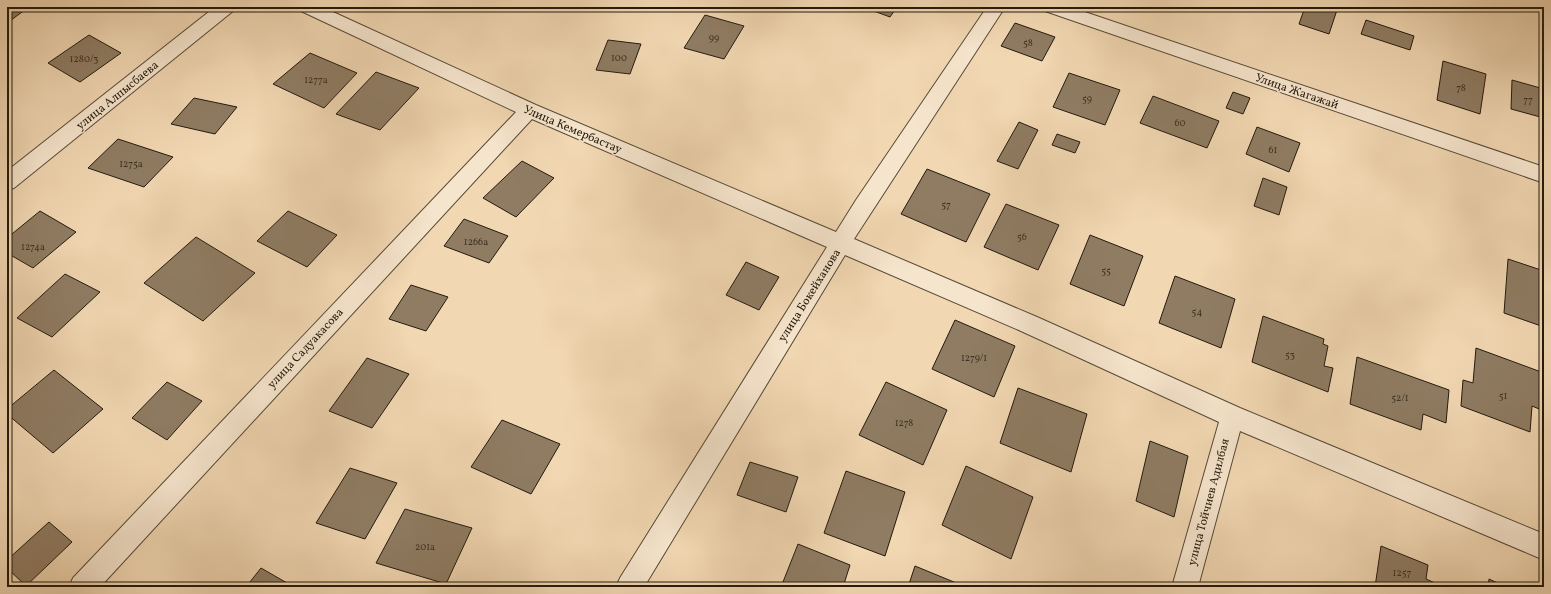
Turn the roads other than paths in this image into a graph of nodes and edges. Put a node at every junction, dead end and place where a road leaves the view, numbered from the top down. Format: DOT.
graph roads {
  1 [pos="227,7"];
  2 [pos="307,7"];
  3 [pos="996,7"];
  4 [pos="1051,7"];
  5 [pos="529,110"];
  6 [pos="1544,175"];
  7 [pos="7,182"];
  8 [pos="841,244"];
  9 [pos="1232,416"];
  10 [pos="1544,547"];
  11 [pos="82,587"];
  12 [pos="629,587"];
  13 [pos="1185,587"];
  1 -- 7 [label="street, улица Алпысбаева"];
  2 -- 5 [label="street, Улица Кемербастау"];
  3 -- 8 [label="street, улица Бокейханова"];
  4 -- 6 [label="street, Улица Жагажай"];
  5 -- 8 [label="street, Улица Кемербастау"];
  5 -- 11 [label="street, улица Садуакасова"];
  8 -- 9 [label="street, Улица Кемербастау"];
  8 -- 12 [label="street, улица Бокейханова"];
  9 -- 10 [label="street, Улица Кемербастау"];
  9 -- 13 [label="street, улица Тойчиев Адилбая"];
}
